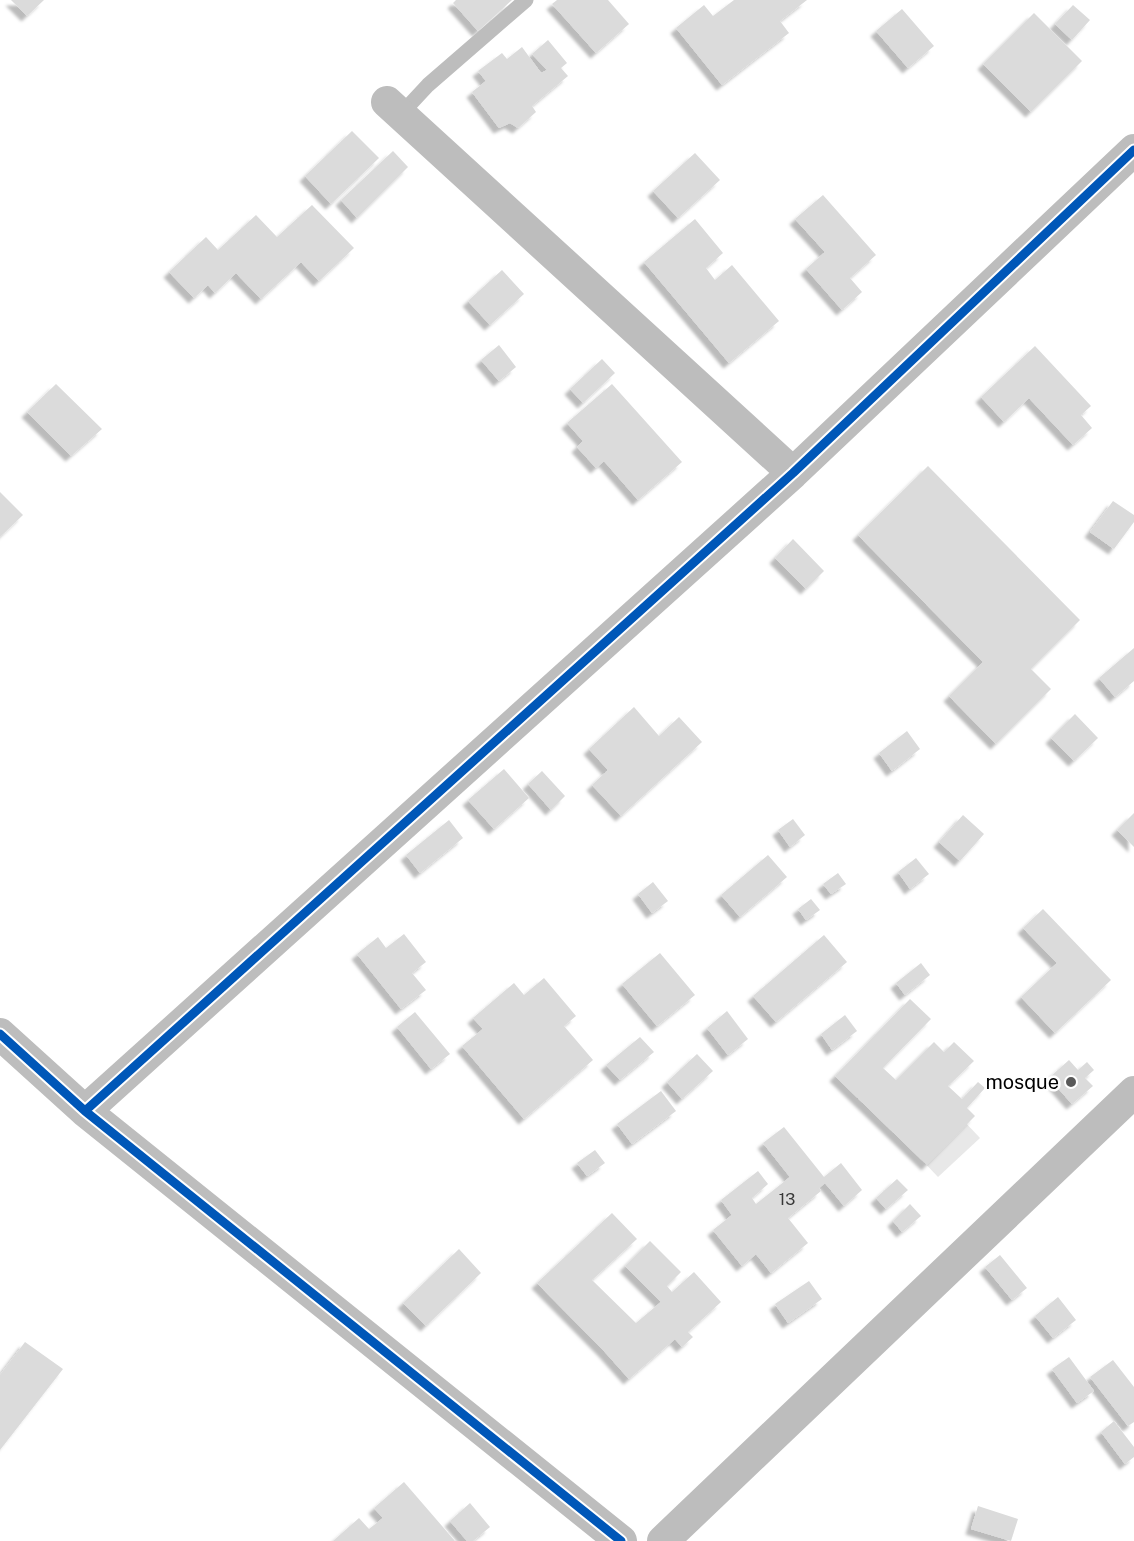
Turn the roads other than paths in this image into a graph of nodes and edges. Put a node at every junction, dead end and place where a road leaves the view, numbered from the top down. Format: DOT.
graph roads {
  1 [pos="526,0"];
  2 [pos="394,108"];
  3 [pos="1134,150"];
  4 [pos="793,473"];
  5 [pos="0,1034"];
  6 [pos="1134,1092"];
  7 [pos="85,1111"];
  8 [pos="621,1541"];
  9 [pos="663,1541"];
  1 -- 2 [label="lane"];
  2 -- 4 [label="street"];
  3 -- 4 [label="street"];
  4 -- 7 [label="street"];
  5 -- 7 [label="street"];
  6 -- 9 [label="street"];
  7 -- 8 [label="street"];
}
